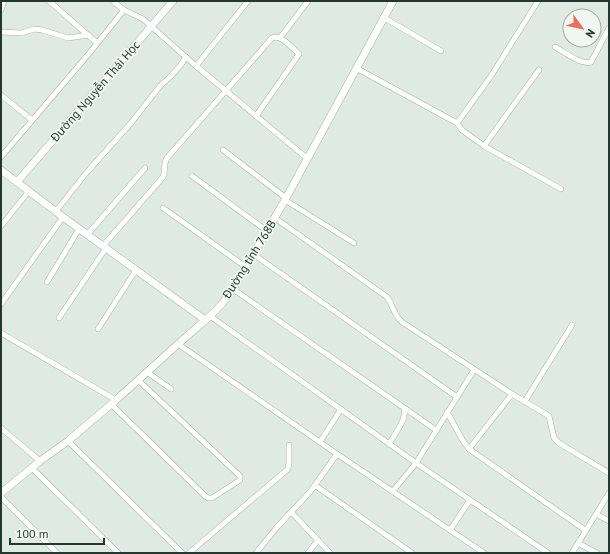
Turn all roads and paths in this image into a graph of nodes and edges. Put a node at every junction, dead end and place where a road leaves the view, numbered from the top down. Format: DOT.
graph roads {
  1 [pos="4,1"];
  2 [pos="49,1"];
  3 [pos="113,1"];
  4 [pos="173,1"];
  5 [pos="248,1"];
  6 [pos="308,1"];
  7 [pos="393,1"];
  8 [pos="538,1"];
  9 [pos="1,10"];
  10 [pos="124,10"];
  11 [pos="383,17"];
  12 [pos="151,26"];
  13 [pos="609,28"];
  14 [pos="1,32"];
  15 [pos="88,35"];
  16 [pos="608,35"];
  17 [pos="280,38"];
  18 [pos="97,43"];
  19 [pos="555,47"];
  20 [pos="441,51"];
  21 [pos="186,57"];
  22 [pos="196,66"];
  23 [pos="356,68"];
  24 [pos="539,70"];
  25 [pos="226,91"];
  26 [pos="1,95"];
  27 [pos="256,116"];
  28 [pos="32,120"];
  29 [pos="457,123"];
  30 [pos="484,146"];
  31 [pos="223,150"];
  32 [pos="1,157"];
  33 [pos="308,159"];
  34 [pos="145,168"];
  35 [pos="1,170"];
  36 [pos="192,176"];
  37 [pos="17,182"];
  38 [pos="561,189"];
  39 [pos="29,191"];
  40 [pos="286,199"];
  41 [pos="163,208"];
  42 [pos="56,211"];
  43 [pos="63,217"];
  44 [pos="275,218"];
  45 [pos="1,226"];
  46 [pos="79,228"];
  47 [pos="267,231"];
  48 [pos="87,235"];
  49 [pos="354,243"];
  50 [pos="104,247"];
  51 [pos="253,254"];
  52 [pos="246,267"];
  53 [pos="136,270"];
  54 [pos="47,282"];
  55 [pos="232,290"];
  56 [pos="1,304"];
  57 [pos="59,318"];
  58 [pos="208,318"];
  59 [pos="572,325"];
  60 [pos="98,329"];
  61 [pos="1,333"];
  62 [pos="178,344"];
  63 [pos="474,370"];
  64 [pos="147,372"];
  65 [pos="138,380"];
  66 [pos="171,389"];
  67 [pos="512,394"];
  68 [pos="457,397"];
  69 [pos="114,402"];
  70 [pos="525,402"];
  71 [pos="404,408"];
  72 [pos="341,409"];
  73 [pos="447,412"];
  74 [pos="1,428"];
  75 [pos="436,430"];
  76 [pos="68,441"];
  77 [pos="320,442"];
  78 [pos="389,444"];
  79 [pos="289,445"];
  80 [pos="469,449"];
  81 [pos="337,454"];
  82 [pos="40,461"];
  83 [pos="416,463"];
  84 [pos="32,468"];
  85 [pos="609,473"];
  86 [pos="316,486"];
  87 [pos="393,491"];
  88 [pos="1,493"];
  89 [pos="609,493"];
  90 [pos="1,497"];
  91 [pos="470,500"];
  92 [pos="292,513"];
  93 [pos="596,514"];
  94 [pos="609,521"];
  95 [pos="450,530"];
  96 [pos="585,530"];
  97 [pos="318,540"];
  98 [pos="578,543"];
  99 [pos="57,553"];
  100 [pos="118,553"];
  101 [pos="182,553"];
  102 [pos="189,553"];
  103 [pos="256,553"];
  104 [pos="308,553"];
  105 [pos="330,553"];
  106 [pos="412,553"];
  107 [pos="484,553"];
  108 [pos="548,553"];
  109 [pos="572,553"];
  110 [pos="597,553"];
  1 -- 9 [label="street"];
  2 -- 15 [label="street"];
  3 -- 10 [label="street"];
  4 -- 12 [label="street, Đường Nguyễn Thái Học"];
  5 -- 22 [label="street"];
  6 -- 17 [label="street"];
  7 -- 11 [label="street, Đường tỉnh 768B"];
  8 -- 29 [label="street"];
  10 -- 12 [label="street"];
  10 -- 18 [label="street"];
  11 -- 20 [label="street"];
  11 -- 23 [label="street, Đường tỉnh 768B"];
  12 -- 21 [label="street"];
  12 -- 37 [label="street, Đường Nguyễn Thái Học"];
  13 -- 16 [label="street"];
  14 -- 15 [label="street"];
  15 -- 18 [label="street"];
  16 -- 19 [label="street"];
  17 -- 25 [label="street"];
  17 -- 27 [label="street"];
  18 -- 28 [label="street"];
  21 -- 22 [label="street"];
  21 -- 42 [label="street"];
  22 -- 25 [label="street"];
  23 -- 29 [label="street"];
  23 -- 33 [label="street, Đường tỉnh 768B"];
  24 -- 30 [label="street"];
  25 -- 27 [label="street"];
  25 -- 50 [label="street"];
  26 -- 28 [label="street"];
  27 -- 33 [label="street"];
  28 -- 32 [label="street"];
  29 -- 30 [label="street"];
  30 -- 38 [label="street"];
  31 -- 40 [label="street"];
  33 -- 40 [label="street, Đường tỉnh 768B"];
  34 -- 48 [label="street"];
  35 -- 37 [label="street"];
  36 -- 47 [label="street"];
  37 -- 39 [label="street"];
  39 -- 42 [label="street"];
  39 -- 45 [label="street"];
  40 -- 44 [label="street, Đường tỉnh 768B"];
  40 -- 49 [label="street"];
  41 -- 52 [label="street"];
  42 -- 43 [label="street"];
  43 -- 46 [label="street"];
  43 -- 56 [label="street"];
  44 -- 47 [label="street, Đường tỉnh 768B"];
  44 -- 63 [label="street"];
  46 -- 48 [label="street"];
  46 -- 54 [label="street"];
  47 -- 51 [label="street, Đường tỉnh 768B"];
  48 -- 50 [label="street"];
  50 -- 53 [label="street"];
  50 -- 57 [label="street"];
  51 -- 52 [label="street, Đường tỉnh 768B"];
  51 -- 68 [label="street"];
  52 -- 55 [label="street, Đường tỉnh 768B"];
  53 -- 58 [label="street"];
  53 -- 60 [label="street"];
  55 -- 58 [label="street, Đường tỉnh 768B"];
  55 -- 71 [label="street"];
  58 -- 62 [label="street, Đường tỉnh 768B"];
  58 -- 72 [label="street"];
  59 -- 70 [label="street"];
  61 -- 69 [label="street"];
  62 -- 64 [label="street, Đường tỉnh 768B"];
  62 -- 77 [label="street"];
  63 -- 67 [label="street"];
  63 -- 68 [label="street"];
  64 -- 65 [label="street, Đường tỉnh 768B"];
  64 -- 66 [label="street"];
  65 -- 69 [label="street, Đường tỉnh 768B"];
  65 -- 69 [label="street"];
  67 -- 70 [label="street"];
  67 -- 80 [label="street"];
  68 -- 73 [label="street"];
  69 -- 76 [label="street, Đường tỉnh 768B"];
  70 -- 85 [label="street"];
  71 -- 75 [label="street"];
  71 -- 78 [label="street"];
  72 -- 77 [label="street"];
  72 -- 78 [label="street"];
  73 -- 75 [label="street"];
  73 -- 80 [label="street"];
  74 -- 82 [label="street"];
  75 -- 83 [label="street"];
  76 -- 82 [label="street, Đường tỉnh 768B"];
  76 -- 101 [label="street"];
  77 -- 81 [label="street"];
  78 -- 83 [label="street"];
  79 -- 102 [label="street"];
  80 -- 96 [label="street"];
  81 -- 86 [label="street"];
  81 -- 87 [label="street"];
  82 -- 84 [label="street, Đường tỉnh 768B"];
  83 -- 87 [label="street"];
  83 -- 91 [label="street"];
  84 -- 88 [label="street, Đường tỉnh 768B"];
  84 -- 100 [label="street"];
  86 -- 92 [label="street"];
  86 -- 106 [label="street"];
  87 -- 95 [label="street"];
  89 -- 93 [label="street"];
  90 -- 99 [label="street"];
  91 -- 95 [label="street"];
  91 -- 108 [label="street"];
  92 -- 97 [label="street"];
  92 -- 103 [label="street"];
  93 -- 94 [label="street"];
  93 -- 96 [label="street"];
  95 -- 107 [label="street"];
  96 -- 98 [label="street"];
  97 -- 104 [label="street"];
  97 -- 105 [label="street"];
  98 -- 109 [label="street"];
  98 -- 110 [label="street"];
}
